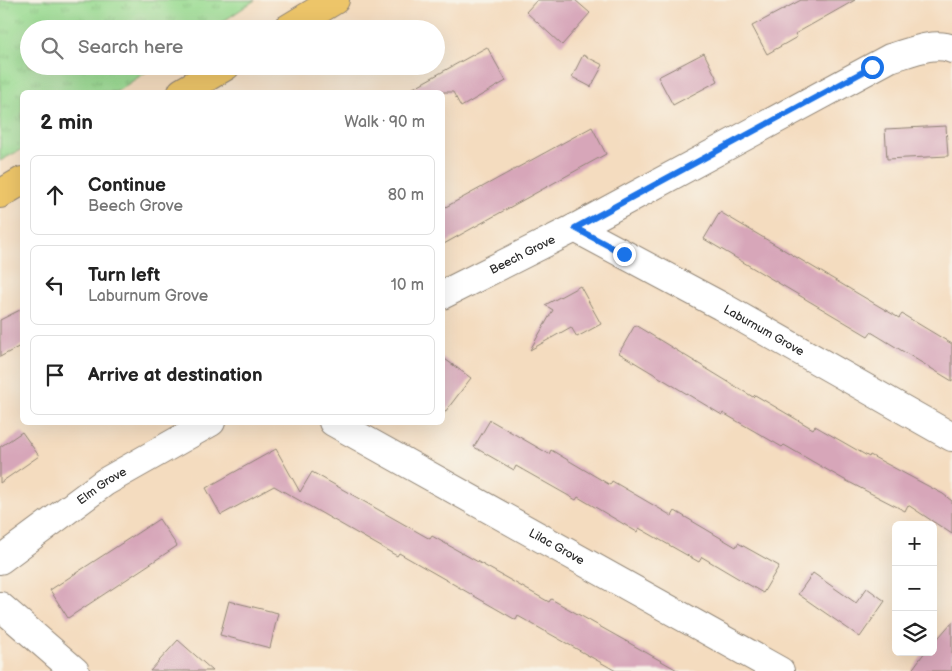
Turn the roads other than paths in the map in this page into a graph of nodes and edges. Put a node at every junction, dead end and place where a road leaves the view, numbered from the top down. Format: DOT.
graph roads {
  1 [pos="334,0"];
  2 [pos="302,20"];
  3 [pos="952,49"];
  4 [pos="211,75"];
  5 [pos="185,90"];
  6 [pos="20,182"];
  7 [pos="0,194"];
  8 [pos="575,228"];
  9 [pos="445,294"];
  10 [pos="206,425"];
  11 [pos="338,425"];
  12 [pos="952,437"];
  13 [pos="0,560"];
  14 [pos="0,606"];
  15 [pos="75,671"];
  16 [pos="780,671"];
  1 -- 2 [label="main road"];
  3 -- 8 [label="street, Beech Grove"];
  4 -- 5 [label="main road"];
  6 -- 7 [label="main road"];
  8 -- 9 [label="street, Beech Grove"];
  8 -- 12 [label="street, Laburnum Grove"];
  10 -- 13 [label="street, Elm Grove"];
  11 -- 16 [label="street, Lilac Grove"];
  14 -- 15 [label="street"];
}
